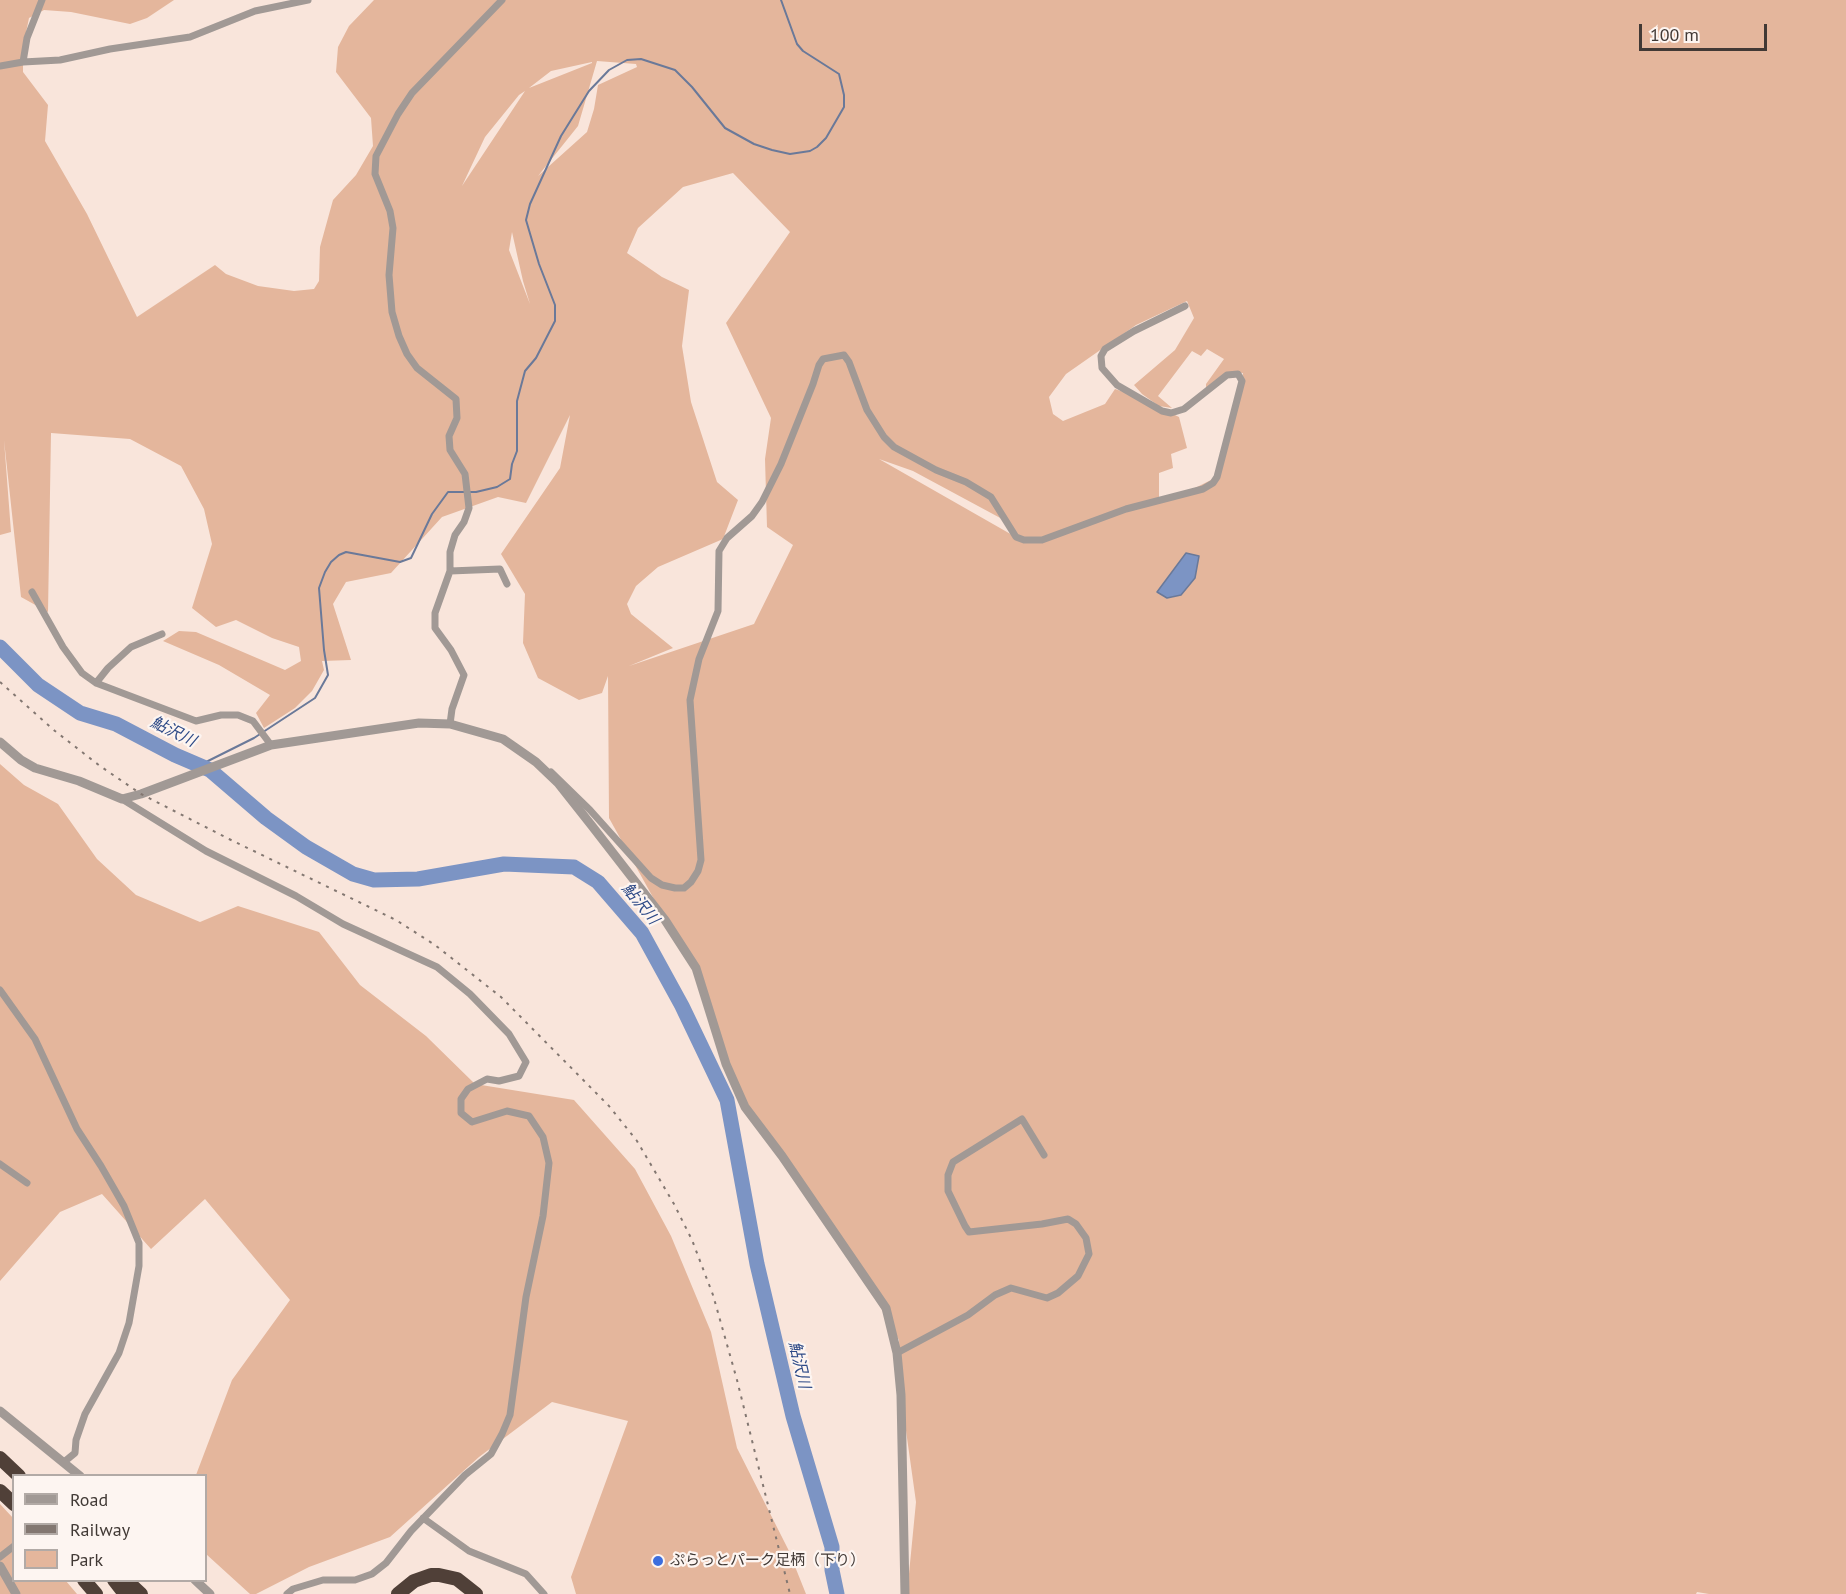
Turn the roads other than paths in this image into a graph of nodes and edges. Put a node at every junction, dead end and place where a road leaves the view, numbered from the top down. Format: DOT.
graph roads {
  1 [pos="42,0"];
  2 [pos="308,0"];
  3 [pos="502,0"];
  4 [pos="23,62"];
  5 [pos="0,66"];
  6 [pos="1185,306"];
  7 [pos="450,571"];
  8 [pos="507,584"];
  9 [pos="32,592"];
  10 [pos="162,634"];
  11 [pos="96,683"];
  12 [pos="450,724"];
  13 [pos="0,742"];
  14 [pos="271,745"];
  15 [pos="536,762"];
  16 [pos="122,799"];
  17 [pos="0,990"];
  18 [pos="1044,1155"];
  19 [pos="0,1164"];
  20 [pos="27,1184"];
  21 [pos="897,1353"];
  22 [pos="0,1411"];
  23 [pos="0,1458"];
  24 [pos="64,1462"];
  25 [pos="16,1474"];
  26 [pos="78,1474"];
  27 [pos="0,1491"];
  28 [pos="12,1502"];
  29 [pos="423,1518"];
  30 [pos="12,1548"];
  31 [pos="0,1557"];
  32 [pos="0,1566"];
  33 [pos="85,1582"];
  34 [pos="115,1582"];
  35 [pos="127,1582"];
  36 [pos="196,1582"];
  37 [pos="904,1582"];
  38 [pos="11,1592"];
  39 [pos="96,1594"];
  40 [pos="125,1594"];
  41 [pos="141,1594"];
  42 [pos="210,1594"];
  43 [pos="287,1594"];
  44 [pos="398,1594"];
  45 [pos="476,1594"];
  46 [pos="544,1594"];
  47 [pos="905,1594"];
  48 [pos="912,1594"];
  1 -- 4 [label="street"];
  2 -- 4 [label="street"];
  3 -- 7 [label="street"];
  4 -- 5 [label="street"];
  6 -- 15 [label="street"];
  7 -- 8 [label="street"];
  7 -- 12 [label="street"];
  9 -- 11 [label="street"];
  10 -- 11 [label="street"];
  11 -- 14 [label="street"];
  12 -- 14 [label="street"];
  12 -- 15 [label="street"];
  13 -- 16 [label="street"];
  14 -- 16 [label="street"];
  15 -- 21 [label="street"];
  16 -- 29 [label="street"];
  17 -- 24 [label="street"];
  18 -- 21 [label="street"];
  19 -- 20 [label="street"];
  21 -- 37 [label="street"];
  22 -- 24 [label="street"];
  23 -- 25 [label="highway"];
  24 -- 26 [label="street"];
  27 -- 28 [label="highway"];
  29 -- 43 [label="street"];
  29 -- 46 [label="street"];
  30 -- 31 [label="street"];
  32 -- 38 [label="street"];
  33 -- 39 [label="highway"];
  34 -- 40 [label="highway"];
  35 -- 41 [label="highway"];
  36 -- 42 [label="street"];
  37 -- 47 [label="street"];
  37 -- 48 [label="street"];
  44 -- 45 [label="highway"];
}
